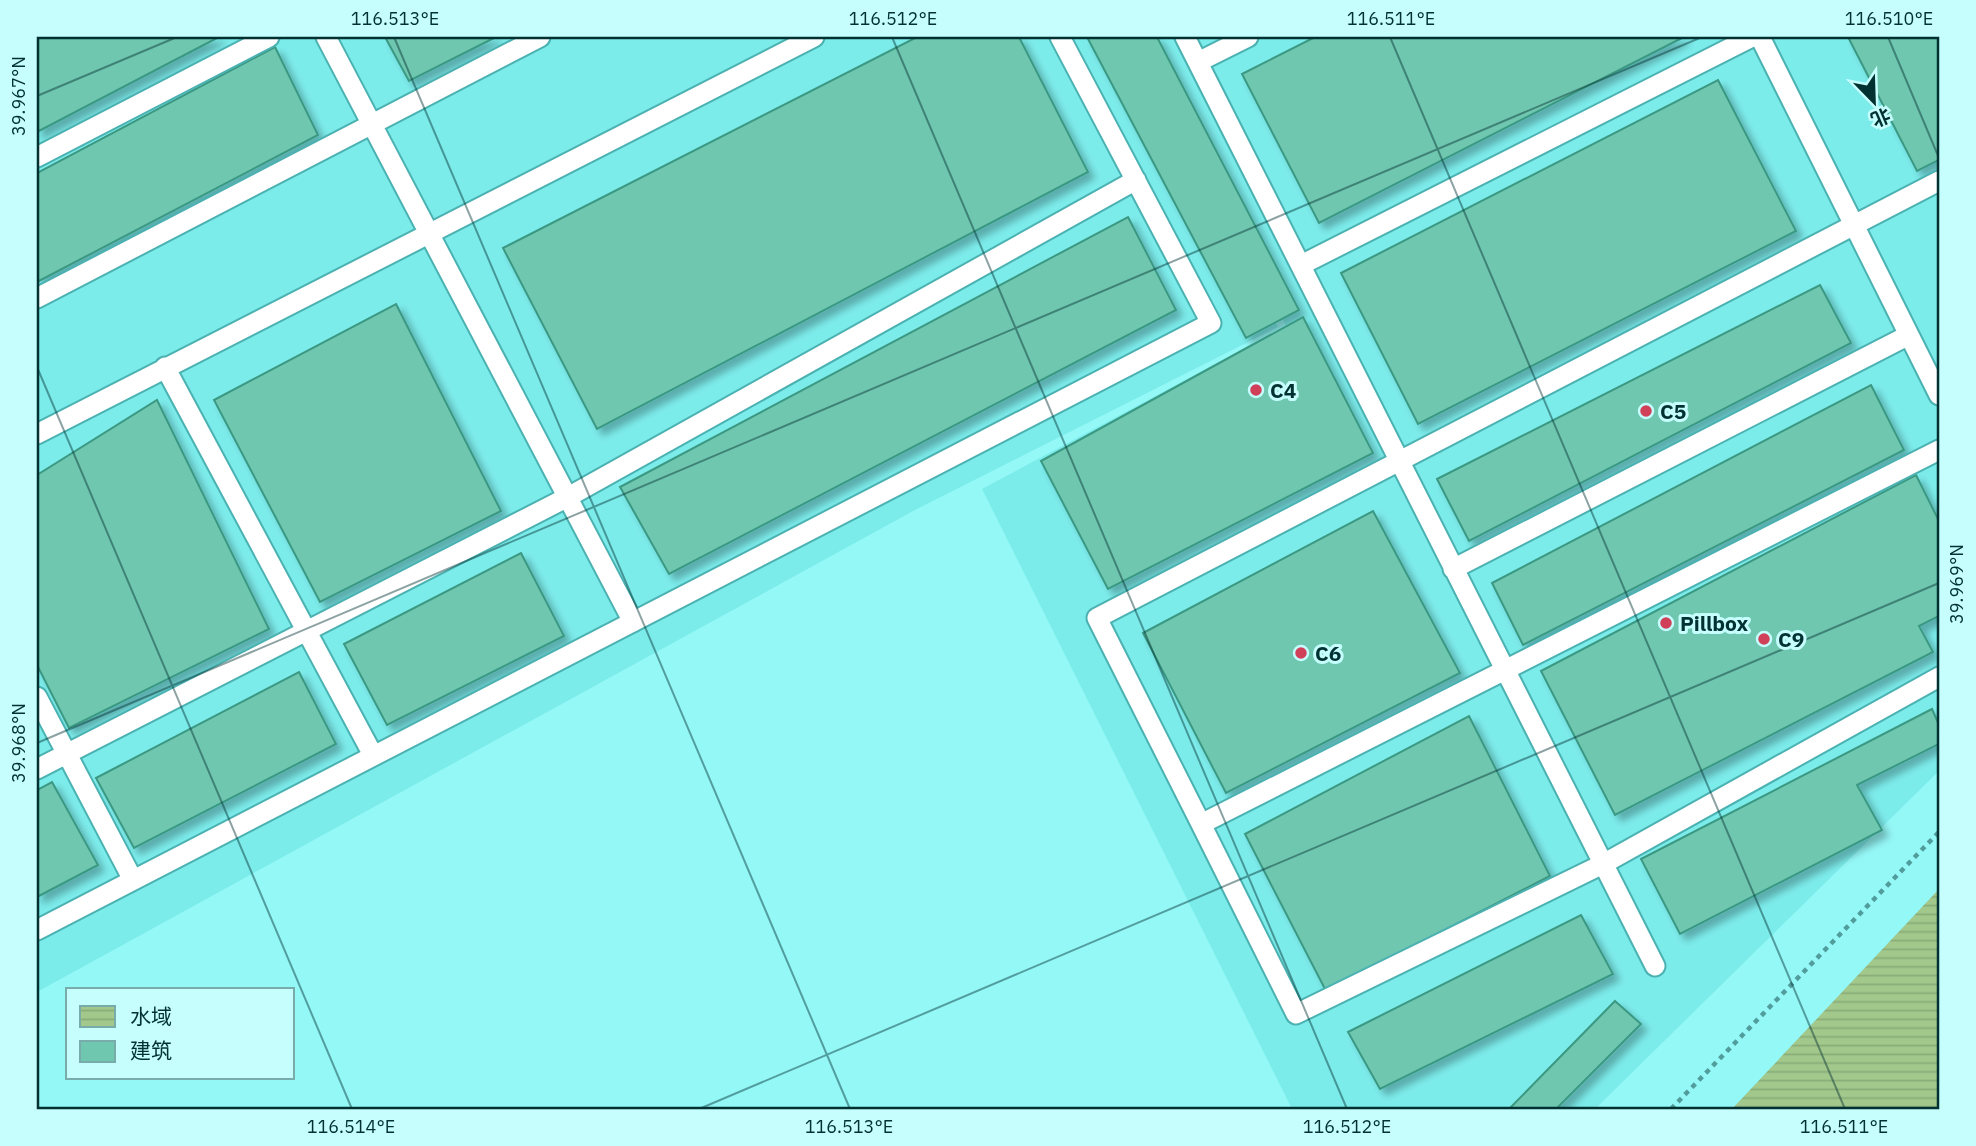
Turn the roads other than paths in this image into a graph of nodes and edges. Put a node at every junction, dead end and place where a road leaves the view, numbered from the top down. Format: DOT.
graph roads {
  1 [pos="270,37"];
  2 [pos="326,37"];
  3 [pos="540,37"];
  4 [pos="814,37"];
  5 [pos="1060,37"];
  6 [pos="1185,37"];
  7 [pos="1248,37"];
  8 [pos="1752,37"];
  9 [pos="1760,37"];
  10 [pos="1198,62"];
  11 [pos="371,123"];
  12 [pos="37,158"];
  13 [pos="1136,180"];
  14 [pos="1939,181"];
  15 [pos="1854,224"];
  16 [pos="428,232"];
  17 [pos="1301,265"];
  18 [pos="37,298"];
  19 [pos="1909,335"];
  20 [pos="165,368"];
  21 [pos="1939,395"];
  22 [pos="37,434"];
  23 [pos="1939,450"];
  24 [pos="1398,459"];
  25 [pos="568,497"];
  26 [pos="1453,569"];
  27 [pos="633,622"];
  28 [pos="307,631"];
  29 [pos="1504,670"];
  30 [pos="1939,677"];
  31 [pos="37,697"];
  32 [pos="373,755"];
  33 [pos="37,769"];
  34 [pos="1201,824"];
  35 [pos="1602,864"];
  36 [pos="133,880"];
  37 [pos="37,930"];
  38 [pos="1655,966"];
  1 -- 12 [label="lane"];
  2 -- 11 [label="lane"];
  3 -- 11 [label="lane"];
  4 -- 16 [label="lane"];
  5 -- 13 [label="lane"];
  6 -- 10 [label="lane"];
  7 -- 10 [label="lane"];
  8 -- 17 [label="lane"];
  9 -- 15 [label="lane"];
  10 -- 17 [label="lane"];
  11 -- 16 [label="lane"];
  11 -- 18 [label="lane"];
  13 -- 25 [label="lane"];
  13 -- 27 [label="lane"];
  14 -- 15 [label="lane"];
  15 -- 19 [label="lane"];
  15 -- 24 [label="lane"];
  16 -- 20 [label="lane"];
  16 -- 25 [label="lane"];
  17 -- 24 [label="lane"];
  19 -- 21 [label="lane"];
  19 -- 26 [label="lane"];
  20 -- 22 [label="lane"];
  20 -- 28 [label="lane"];
  23 -- 29 [label="lane"];
  24 -- 26 [label="lane"];
  24 -- 34 [label="lane"];
  25 -- 27 [label="lane"];
  25 -- 28 [label="lane"];
  26 -- 29 [label="lane"];
  27 -- 32 [label="lane"];
  28 -- 32 [label="lane"];
  28 -- 33 [label="lane"];
  29 -- 34 [label="lane"];
  29 -- 35 [label="lane"];
  30 -- 35 [label="lane"];
  31 -- 36 [label="lane"];
  32 -- 36 [label="lane"];
  34 -- 35 [label="lane"];
  35 -- 38 [label="lane"];
  36 -- 37 [label="lane"];
}
